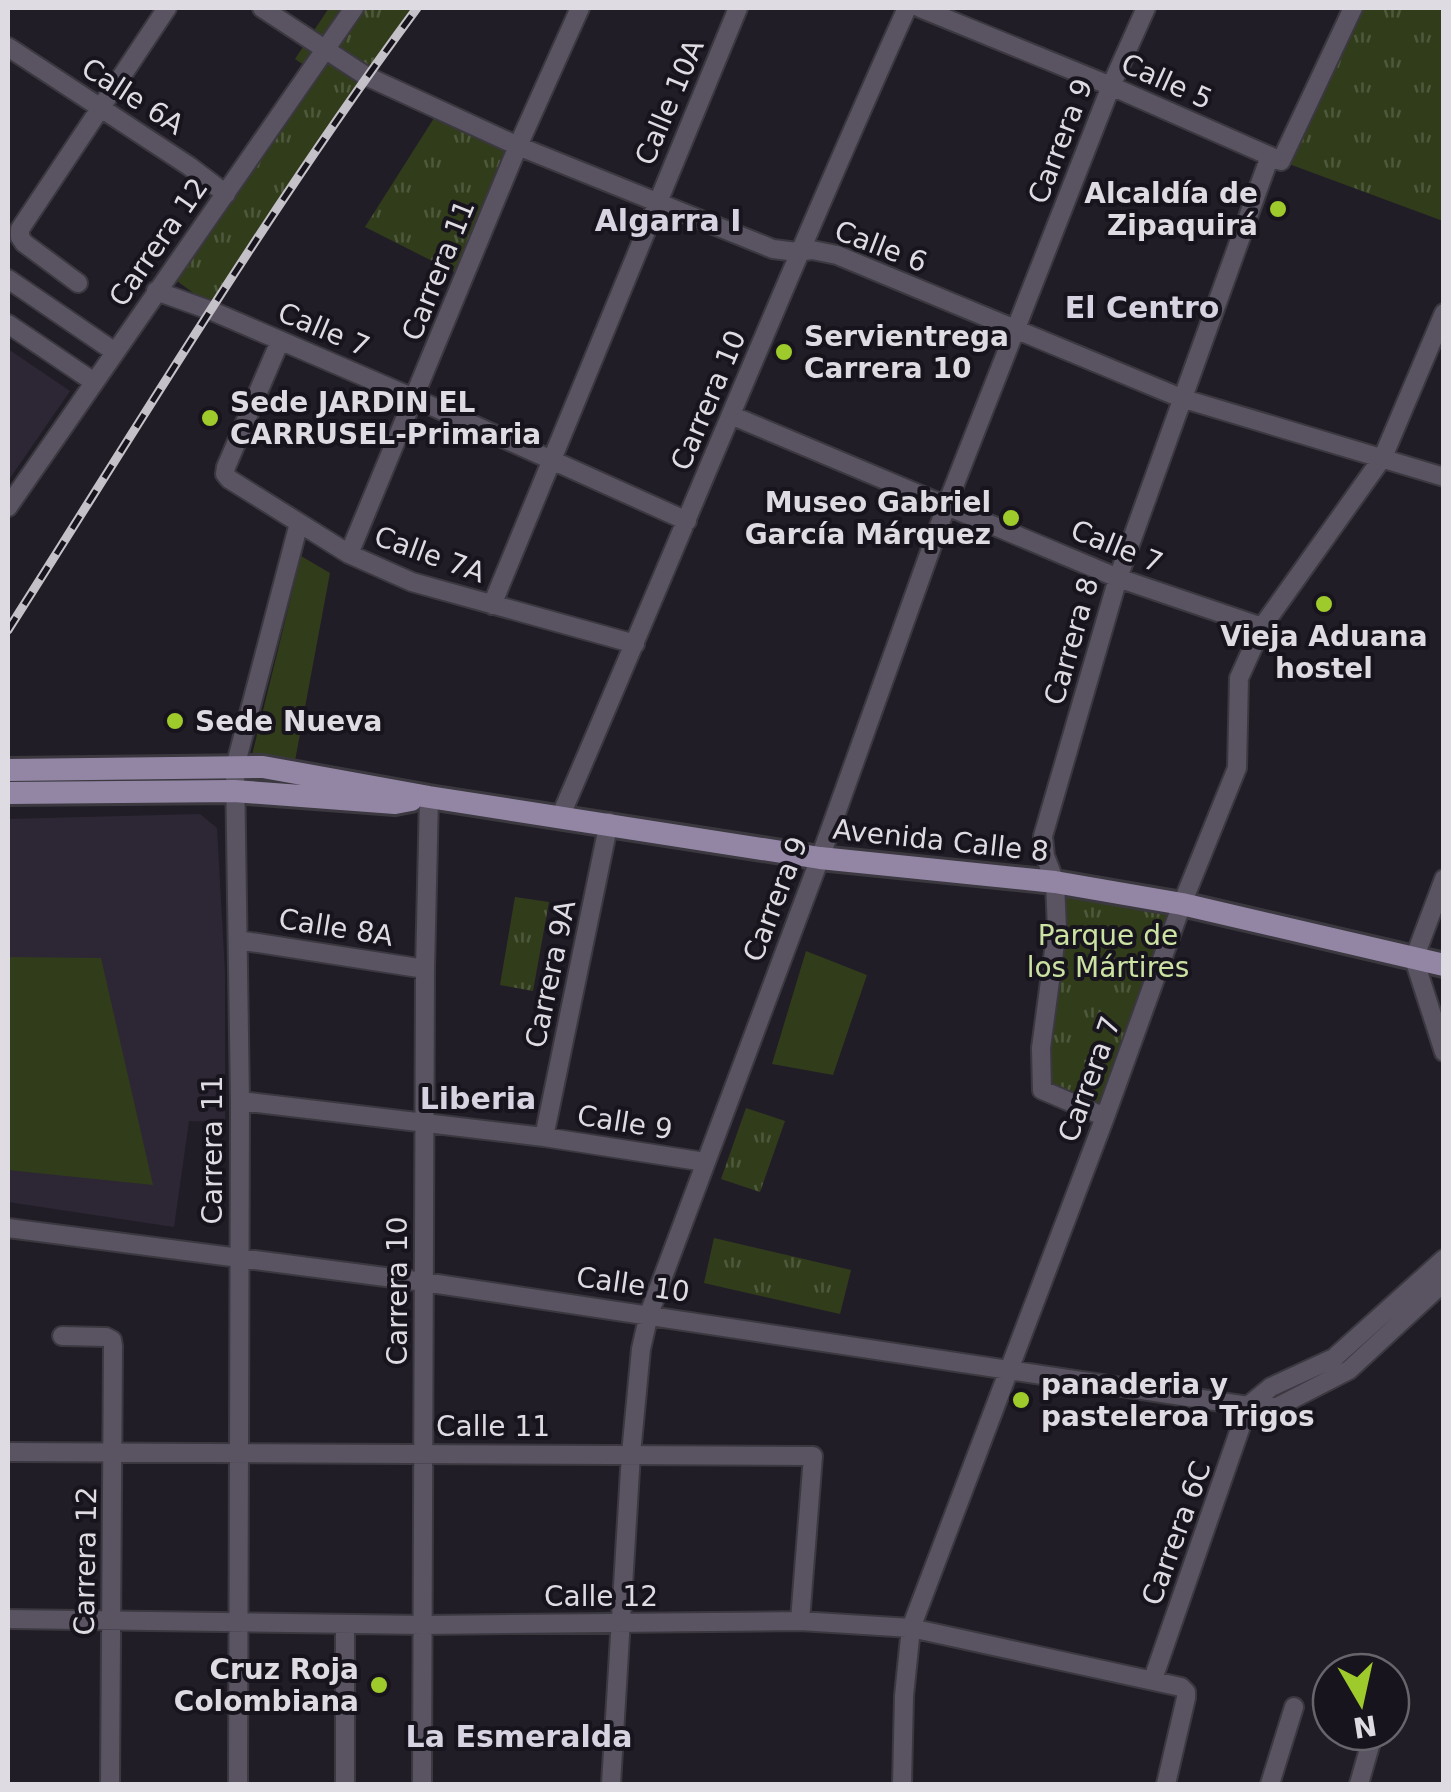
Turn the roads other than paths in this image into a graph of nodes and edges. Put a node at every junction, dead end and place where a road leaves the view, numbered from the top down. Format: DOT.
graph roads {
  1 [pos="168,8"];
  2 [pos="262,8"];
  3 [pos="354,8"];
  4 [pos="580,8"];
  5 [pos="738,8"];
  6 [pos="907,8"];
  7 [pos="920,8"];
  8 [pos="1146,8"];
  9 [pos="1353,8"];
  10 [pos="8,48"];
  11 [pos="323,49"];
  12 [pos="1111,86"];
  13 [pos="100,108"];
  14 [pos="518,146"];
  15 [pos="1275,159"];
  16 [pos="226,194"];
  17 [pos="657,204"];
  18 [pos="797,252"];
  19 [pos="8,280"];
  20 [pos="78,283"];
  21 [pos="156,291"];
  22 [pos="1444,314"];
  23 [pos="8,324"];
  24 [pos="1017,330"];
  25 [pos="280,341"];
  26 [pos="115,352"];
  27 [pos="94,382"];
  28 [pos="1181,398"];
  29 [pos="416,399"];
  30 [pos="733,416"];
  31 [pos="1383,457"];
  32 [pos="550,460"];
  33 [pos="1444,477"];
  34 [pos="947,504"];
  35 [pos="8,508"];
  36 [pos="687,521"];
  37 [pos="299,523"];
  38 [pos="350,554"];
  39 [pos="1118,578"];
  40 [pos="492,605"];
  41 [pos="1262,627"];
  42 [pos="635,644"];
  43 [pos="235,767"];
  44 [pos="8,770"];
  45 [pos="234,791"];
  46 [pos="8,793"];
  47 [pos="429,797"];
  48 [pos="561,815"];
  49 [pos="609,822"];
  50 [pos="820,858"];
  51 [pos="1444,879"];
  52 [pos="1055,882"];
  53 [pos="1182,904"];
  54 [pos="238,940"];
  55 [pos="1414,959"];
  56 [pos="1444,965"];
  57 [pos="425,969"];
  58 [pos="1444,1052"];
  59 [pos="240,1101"];
  60 [pos="1105,1117"];
  61 [pos="426,1124"];
  62 [pos="544,1137"];
  63 [pos="705,1162"];
  64 [pos="8,1228"];
  65 [pos="240,1257"];
  66 [pos="1444,1258"];
  67 [pos="424,1282"];
  68 [pos="1444,1282"];
  69 [pos="648,1314"];
  70 [pos="62,1336"];
  71 [pos="1010,1370"];
  72 [pos="1248,1406"];
  73 [pos="8,1452"];
  74 [pos="115,1452"];
  75 [pos="425,1454"];
  76 [pos="631,1454"];
  77 [pos="238,1455"];
  78 [pos="110,1618"];
  79 [pos="8,1619"];
  80 [pos="238,1622"];
  81 [pos="800,1622"];
  82 [pos="345,1624"];
  83 [pos="622,1624"];
  84 [pos="424,1625"];
  85 [pos="911,1628"];
  86 [pos="1154,1679"];
  87 [pos="1294,1707"];
  88 [pos="1368,1752"];
  89 [pos="110,1784"];
  90 [pos="238,1784"];
  91 [pos="345,1784"];
  92 [pos="422,1784"];
  93 [pos="611,1784"];
  94 [pos="902,1784"];
  95 [pos="1166,1784"];
  96 [pos="1270,1784"];
  97 [pos="1359,1784"];
  1 -- 13 [label="street"];
  2 -- 11 [label="street, Calle 6"];
  3 -- 11 [label="street, Carrera 12"];
  4 -- 14 [label="street, Carrera 11"];
  5 -- 17 [label="street, Calle 10A"];
  6 -- 18 [label="street, Carrera 10"];
  7 -- 12 [label="street, Calle 5"];
  8 -- 12 [label="street, Carrera 9"];
  9 -- 15 [label="street, Carrera 8"];
  10 -- 13 [label="street, Calle 6A"];
  11 -- 14 [label="street, Calle 6"];
  11 -- 16 [label="street, Carrera 12"];
  12 -- 15 [label="street, Calle 5"];
  12 -- 24 [label="street, Carrera 9"];
  13 -- 16 [label="street, Calle 6A"];
  13 -- 20 [label="street"];
  14 -- 17 [label="street, Calle 6"];
  14 -- 29 [label="street, Carrera 11"];
  15 -- 28 [label="street, Carrera 8"];
  16 -- 21 [label="street, Carrera 12"];
  17 -- 18 [label="street, Calle 6"];
  17 -- 32 [label="street, Calle 10A"];
  18 -- 24 [label="street, Calle 6"];
  18 -- 30 [label="street, Carrera 10"];
  19 -- 26 [label="street"];
  21 -- 25 [label="street, Calle 7"];
  21 -- 26 [label="street, Carrera 12"];
  22 -- 31 [label="street, Carrera 7"];
  23 -- 27 [label="street"];
  24 -- 28 [label="street, Calle 6"];
  24 -- 34 [label="street, Carrera 9"];
  25 -- 29 [label="street, Calle 7"];
  25 -- 37 [label="street, Calle 7A"];
  26 -- 27 [label="street, Carrera 12"];
  27 -- 35 [label="street, Carrera 12"];
  28 -- 31 [label="street, Calle 6"];
  28 -- 39 [label="street, Carrera 8"];
  29 -- 32 [label="street, Calle 7"];
  29 -- 38 [label="street, Carrera 11"];
  30 -- 34 [label="street, Calle 7"];
  30 -- 36 [label="street, Carrera 10"];
  31 -- 33 [label="street, Calle 6"];
  31 -- 41 [label="street, Carrera 7"];
  32 -- 36 [label="street, Calle 7"];
  32 -- 40 [label="street, Calle 10A"];
  34 -- 39 [label="street, Calle 7"];
  34 -- 50 [label="street, Carrera 9"];
  36 -- 42 [label="street, Carrera 10"];
  37 -- 38 [label="street, Calle 7A"];
  37 -- 43 [label="street, Carrera 11"];
  38 -- 40 [label="street, Calle 7A"];
  39 -- 41 [label="street, Calle 7"];
  39 -- 52 [label="street, Carrera 8"];
  40 -- 42 [label="street, Calle 7A"];
  41 -- 53 [label="street, Carrera 7"];
  42 -- 48 [label="street, Carrera 10"];
  43 -- 44 [label="main road, Avenida Calle 8"];
  43 -- 45 [label="street, Carrera 11"];
  43 -- 47 [label="main road, Avenida Calle 8"];
  45 -- 46 [label="main road, Avenida Calle 8"];
  45 -- 47 [label="main road, Avenida Calle 8"];
  45 -- 54 [label="street, Carrera 11"];
  47 -- 48 [label="main road, Avenida Calle 8"];
  47 -- 57 [label="street, Carrera 10"];
  48 -- 49 [label="main road, Avenida Calle 8"];
  49 -- 50 [label="main road, Avenida Calle 8"];
  49 -- 62 [label="street, Carrera 9A"];
  50 -- 52 [label="main road, Avenida Calle 8"];
  50 -- 63 [label="street, Carrera 9"];
  51 -- 55 [label="street"];
  52 -- 53 [label="main road, Avenida Calle 8"];
  52 -- 60 [label="street, Carrera 8"];
  53 -- 55 [label="main road, Avenida Calle 8"];
  53 -- 60 [label="street, Carrera 7"];
  54 -- 57 [label="street, Calle 8A"];
  54 -- 59 [label="street, Carrera 11"];
  55 -- 56 [label="main road, Avenida Calle 8"];
  55 -- 58 [label="street"];
  57 -- 61 [label="street, Carrera 10"];
  59 -- 61 [label="street, Calle 9"];
  59 -- 65 [label="street, Carrera 11"];
  60 -- 71 [label="street, Carrera 7"];
  61 -- 62 [label="street, Calle 9"];
  61 -- 67 [label="street, Carrera 10"];
  62 -- 63 [label="street, Calle 9"];
  63 -- 69 [label="street, Carrera 9"];
  64 -- 65 [label="street, Calle 10"];
  65 -- 67 [label="street, Calle 10"];
  65 -- 77 [label="street, Carrera 11"];
  66 -- 72 [label="street"];
  67 -- 69 [label="street, Calle 10"];
  67 -- 75 [label="street, Carrera 10"];
  68 -- 72 [label="street, Calle 10"];
  69 -- 71 [label="street, Calle 10"];
  69 -- 76 [label="street, Carrera 9"];
  70 -- 74 [label="street, Carrera 12"];
  71 -- 72 [label="street, Calle 10"];
  71 -- 85 [label="street, Carrera 7"];
  72 -- 86 [label="street, Carrera 6C"];
  73 -- 74 [label="street, Calle 11"];
  74 -- 77 [label="street, Calle 11"];
  74 -- 78 [label="street, Carrera 12"];
  75 -- 76 [label="street, Calle 11"];
  75 -- 77 [label="street, Calle 11"];
  75 -- 84 [label="street, Carrera 10"];
  76 -- 81 [label="street, Calle 11"];
  76 -- 83 [label="street, Carrera 9"];
  77 -- 80 [label="street, Carrera 11"];
  78 -- 79 [label="street, Calle 12"];
  78 -- 80 [label="street, Calle 12"];
  78 -- 89 [label="street, Carrera 12"];
  80 -- 82 [label="street, Calle 12"];
  80 -- 90 [label="street, Carrera 11"];
  81 -- 83 [label="street, Calle 12"];
  81 -- 85 [label="street, Calle 12"];
  82 -- 84 [label="street, Calle 12"];
  82 -- 91 [label="street"];
  83 -- 84 [label="street, Calle 12"];
  83 -- 93 [label="street, Carrera 9"];
  84 -- 92 [label="street, Carrera 10"];
  85 -- 86 [label="street, Calle 12"];
  85 -- 94 [label="street, Carrera 7"];
  86 -- 95 [label="street, Calle 12"];
  87 -- 96 [label="street"];
  88 -- 97 [label="street"];
}
